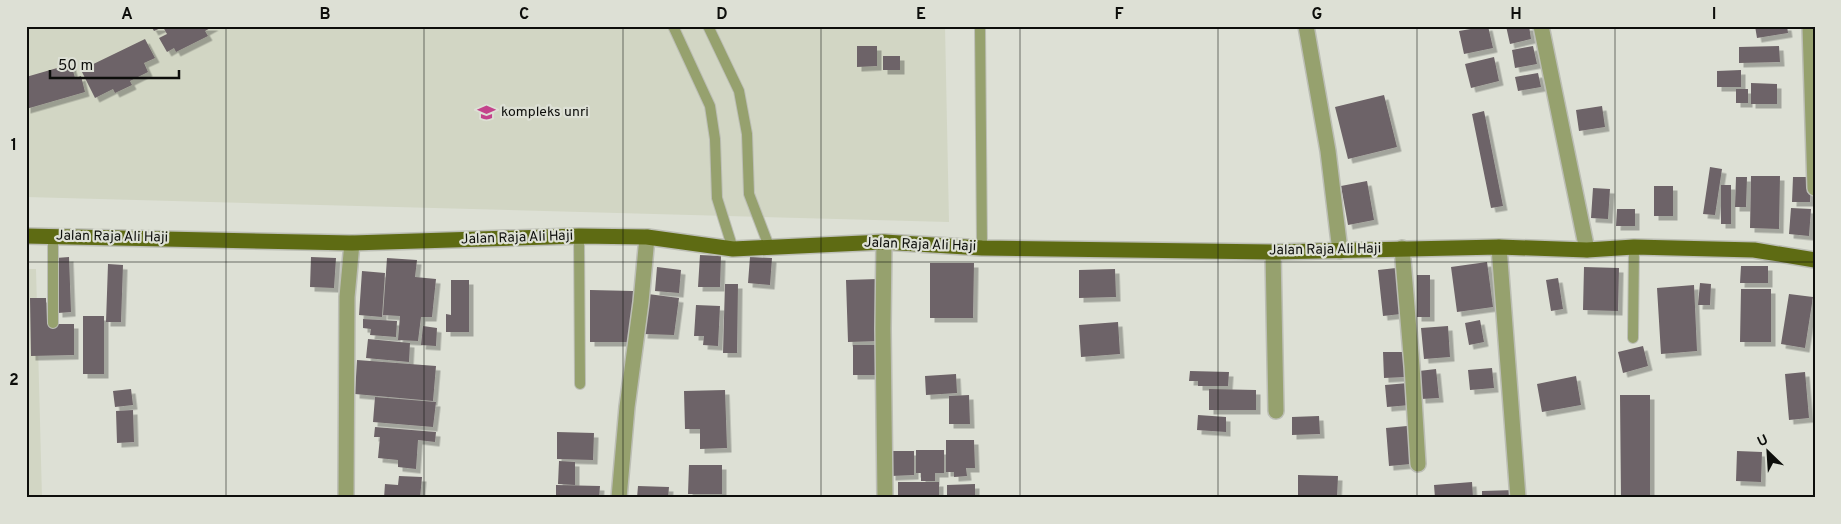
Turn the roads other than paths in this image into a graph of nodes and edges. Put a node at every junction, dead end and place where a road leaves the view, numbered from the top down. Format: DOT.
graph roads {
  1 [pos="673,26"];
  2 [pos="708,26"];
  3 [pos="980,26"];
  4 [pos="1306,26"];
  5 [pos="1541,26"];
  6 [pos="1810,26"];
  7 [pos="1815,188"];
  8 [pos="53,235"];
  9 [pos="26,236"];
  10 [pos="579,236"];
  11 [pos="647,237"];
  12 [pos="884,242"];
  13 [pos="352,243"];
  14 [pos="1499,247"];
  15 [pos="1634,247"];
  16 [pos="982,248"];
  17 [pos="1402,248"];
  18 [pos="733,249"];
  19 [pos="770,249"];
  20 [pos="1587,250"];
  21 [pos="1340,251"];
  22 [pos="1274,252"];
  23 [pos="1815,260"];
  24 [pos="53,323"];
  25 [pos="1633,338"];
  26 [pos="580,384"];
  27 [pos="1276,411"];
  28 [pos="1418,464"];
  29 [pos="346,498"];
  30 [pos="619,498"];
  31 [pos="885,498"];
  32 [pos="1518,498"];
  1 -- 18 [label="lane"];
  2 -- 19 [label="lane"];
  3 -- 16 [label="lane"];
  4 -- 21 [label="street"];
  5 -- 20 [label="street"];
  6 -- 7 [label="street"];
  8 -- 9 [label="main road, Jalan Raja Ali Haji"];
  8 -- 13 [label="main road, Jalan Raja Ali Haji"];
  8 -- 24 [label="lane"];
  10 -- 11 [label="main road, Jalan Raja Ali Haji"];
  10 -- 13 [label="main road, Jalan Raja Ali Haji"];
  10 -- 26 [label="lane"];
  11 -- 18 [label="main road, Jalan Raja Ali Haji"];
  11 -- 30 [label="street"];
  12 -- 16 [label="main road, Jalan Raja Ali Haji"];
  12 -- 19 [label="main road, Jalan Raja Ali Haji"];
  12 -- 31 [label="street"];
  13 -- 29 [label="street"];
  14 -- 17 [label="main road, Jalan Raja Ali Haji"];
  14 -- 20 [label="main road, Jalan Raja Ali Haji"];
  14 -- 32 [label="street"];
  15 -- 20 [label="main road, Jalan Raja Ali Haji"];
  15 -- 23 [label="main road, Jalan Raja Ali Haji"];
  15 -- 25 [label="lane"];
  16 -- 22 [label="main road, Jalan Raja Ali Haji"];
  17 -- 21 [label="main road, Jalan Raja Ali Haji"];
  17 -- 28 [label="street"];
  18 -- 19 [label="main road, Jalan Raja Ali Haji"];
  21 -- 22 [label="main road, Jalan Raja Ali Haji"];
  22 -- 27 [label="street"];
}
